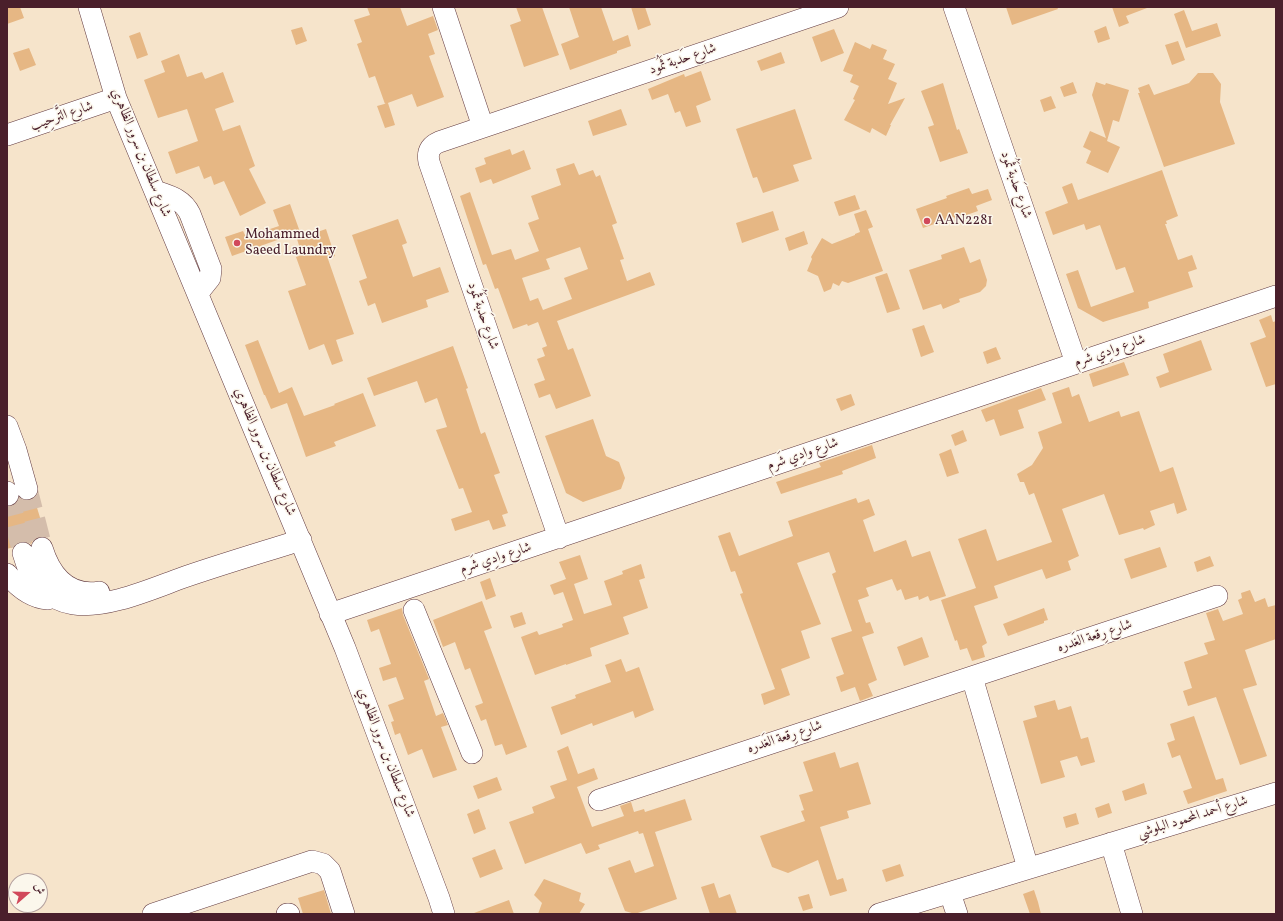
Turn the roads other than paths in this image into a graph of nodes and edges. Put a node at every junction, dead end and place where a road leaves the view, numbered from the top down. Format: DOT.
graph roads {
  1 [pos="89,7"];
  2 [pos="443,7"];
  3 [pos="838,7"];
  4 [pos="954,7"];
  5 [pos="116,98"];
  6 [pos="483,127"];
  7 [pos="7,135"];
  8 [pos="1276,296"];
  9 [pos="1076,363"];
  10 [pos="7,426"];
  11 [pos="27,489"];
  12 [pos="559,538"];
  13 [pos="301,540"];
  14 [pos="7,574"];
  15 [pos="178,580"];
  16 [pos="1218,596"];
  17 [pos="60,600"];
  18 [pos="410,600"];
  19 [pos="330,614"];
  20 [pos="972,677"];
  21 [pos="472,752"];
  22 [pos="1276,793"];
  23 [pos="599,800"];
  24 [pos="1111,843"];
  25 [pos="1028,868"];
  26 [pos="950,893"];
  27 [pos="444,909"];
  28 [pos="166,912"];
  29 [pos="344,914"];
  30 [pos="879,914"];
  31 [pos="957,914"];
  32 [pos="1132,914"];
  1 -- 5 [label="street, شارع سلطان بن سرور الظاهري"];
  2 -- 6 [label="street"];
  3 -- 6 [label="street, شارع حَدبة ثَمُود"];
  4 -- 9 [label="street, شارع حَدبة ثَمُود"];
  5 -- 7 [label="street, شارع التَّرحِيب"];
  5 -- 13 [label="street, شارع سلطان بن سرور الظاهري"];
  6 -- 12 [label="street, شارع حَدبة ثَمُود"];
  8 -- 9 [label="street, شارع وادِي شَرم"];
  9 -- 12 [label="street, شارع وادِي شَرم"];
  10 -- 11 [label="street"];
  12 -- 18 [label="street, شارع وادِي شَرم"];
  13 -- 15 [label="street"];
  13 -- 19 [label="street, شارع سلطان بن سرور الظاهري"];
  14 -- 17 [label="street"];
  15 -- 17 [label="street"];
  15 -- 17 [label="street"];
  16 -- 20 [label="street, شارع رِقعة الغَدره"];
  18 -- 19 [label="street, شارع وادِي شَرم"];
  18 -- 21 [label="street"];
  19 -- 27 [label="street, شارع سلطان بن سرور الظاهري"];
  20 -- 23 [label="street, شارع رِقعة الغَدره"];
  20 -- 25 [label="street"];
  22 -- 24 [label="street, شارع أحمد المحمود البلوشي"];
  24 -- 25 [label="street, شارع أحمد المحمود البلوشي"];
  24 -- 32 [label="street"];
  25 -- 26 [label="street, شارع أحمد المحمود البلوشي"];
  26 -- 30 [label="street, شارع أحمد المحمود البلوشي"];
  26 -- 31 [label="street"];
  28 -- 29 [label="street"];
}
